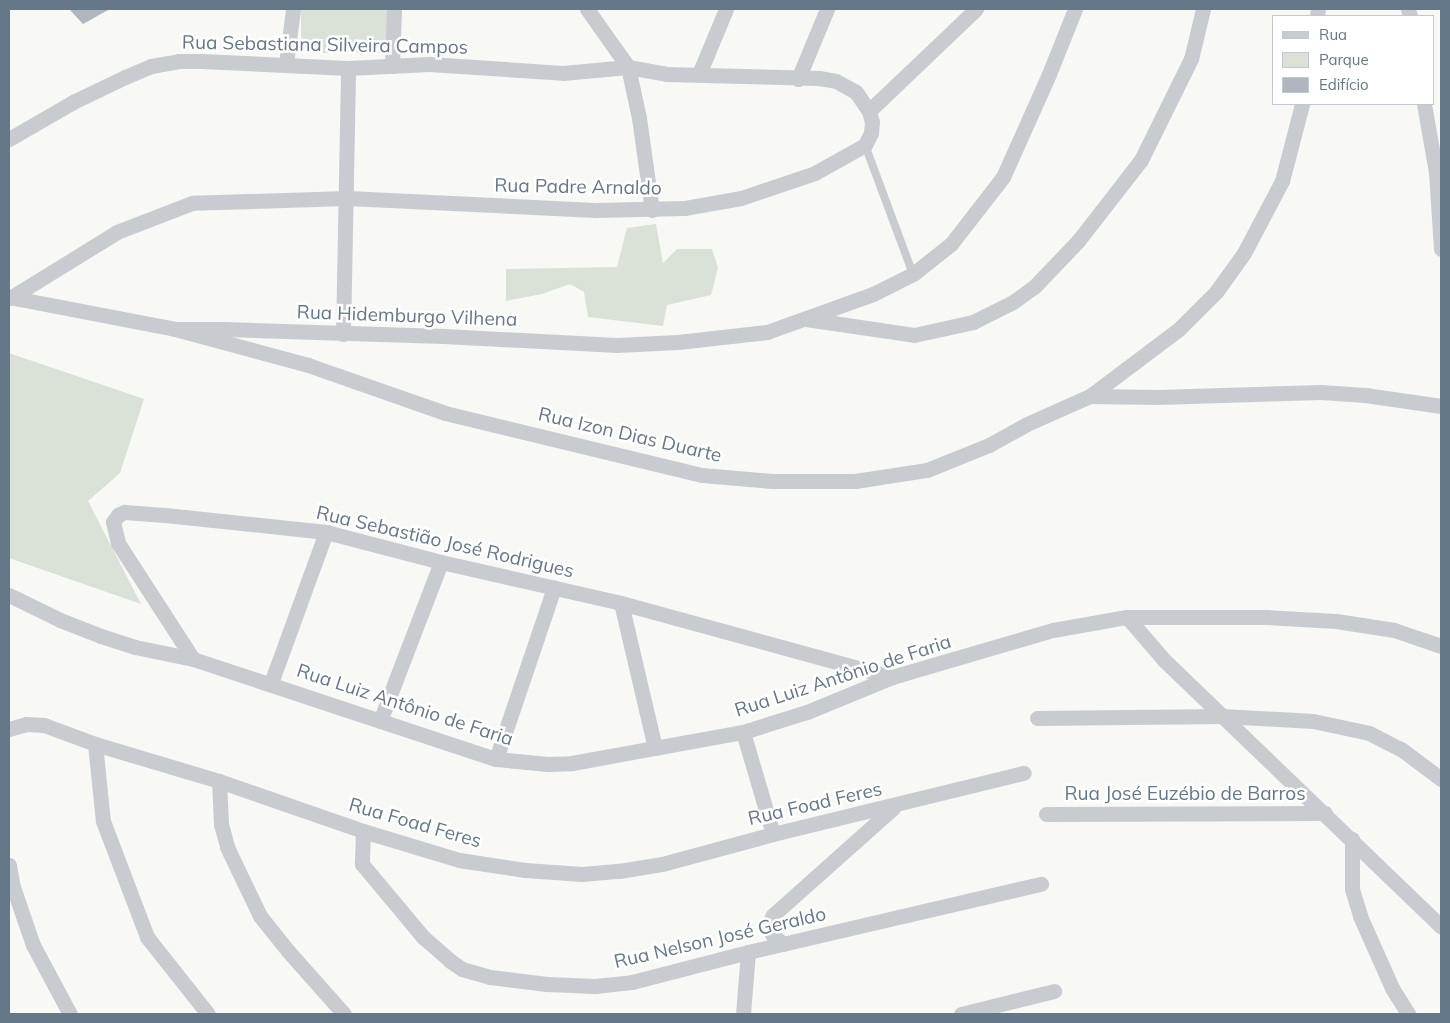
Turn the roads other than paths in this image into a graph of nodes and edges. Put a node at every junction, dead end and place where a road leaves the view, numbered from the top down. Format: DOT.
graph roads {
  1 [pos="293,9"];
  2 [pos="394,9"];
  3 [pos="586,9"];
  4 [pos="726,9"];
  5 [pos="826,9"];
  6 [pos="976,9"];
  7 [pos="1075,9"];
  8 [pos="1203,9"];
  9 [pos="286,64"];
  10 [pos="392,66"];
  11 [pos="628,67"];
  12 [pos="348,68"];
  13 [pos="699,74"];
  14 [pos="798,79"];
  15 [pos="1302,105"];
  16 [pos="1424,105"];
  17 [pos="869,111"];
  18 [pos="9,139"];
  19 [pos="865,145"];
  20 [pos="347,198"];
  21 [pos="652,210"];
  22 [pos="1441,249"];
  23 [pos="914,274"];
  24 [pos="10,297"];
  25 [pos="805,319"];
  26 [pos="175,330"];
  27 [pos="343,334"];
  28 [pos="1090,396"];
  29 [pos="1441,406"];
  30 [pos="326,532"];
  31 [pos="441,562"];
  32 [pos="554,588"];
  33 [pos="9,595"];
  34 [pos="621,602"];
  35 [pos="1126,617"];
  36 [pos="1441,646"];
  37 [pos="193,659"];
  38 [pos="892,677"];
  39 [pos="271,683"];
  40 [pos="1223,716"];
  41 [pos="1037,718"];
  42 [pos="380,721"];
  43 [pos="9,729"];
  44 [pos="743,732"];
  45 [pos="95,744"];
  46 [pos="655,748"];
  47 [pos="496,758"];
  48 [pos="1024,773"];
  49 [pos="1441,780"];
  50 [pos="219,781"];
  51 [pos="895,806"];
  52 [pos="1325,813"];
  53 [pos="1046,814"];
  54 [pos="363,831"];
  55 [pos="773,834"];
  56 [pos="1352,839"];
  57 [pos="9,865"];
  58 [pos="1041,884"];
  59 [pos="1441,927"];
  60 [pos="783,944"];
  61 [pos="748,952"];
  62 [pos="1054,991"];
  63 [pos="996,1009"];
  64 [pos="70,1014"];
  65 [pos="208,1014"];
  66 [pos="344,1014"];
  67 [pos="743,1014"];
  68 [pos="961,1014"];
  69 [pos="1408,1014"];
  1 -- 9 [label="street"];
  2 -- 10 [label="street"];
  3 -- 11 [label="street"];
  4 -- 13 [label="street"];
  5 -- 14 [label="street"];
  6 -- 17 [label="street"];
  7 -- 23 [label="street, Rua Hidemburgo Vilhena"];
  8 -- 25 [label="street"];
  9 -- 12 [label="street, Rua Sebastiana Silveira Campos"];
  9 -- 18 [label="street, Rua Sebastiana Silveira Campos"];
  10 -- 11 [label="street, Rua Sebastiana Silveira Campos"];
  10 -- 12 [label="street, Rua Sebastiana Silveira Campos"];
  11 -- 13 [label="street"];
  11 -- 21 [label="street"];
  12 -- 20 [label="street"];
  13 -- 14 [label="street"];
  14 -- 17 [label="street"];
  15 -- 28 [label="street, Rua Izon Dias Duarte"];
  16 -- 22 [label="street"];
  17 -- 19 [label="street"];
  19 -- 21 [label="street, Rua Padre Arnaldo"];
  19 -- 23 [label="lane"];
  20 -- 21 [label="street, Rua Padre Arnaldo"];
  20 -- 24 [label="street, Rua Padre Arnaldo"];
  20 -- 27 [label="street"];
  23 -- 25 [label="street, Rua Hidemburgo Vilhena"];
  24 -- 26 [label="street, Rua Hidemburgo Vilhena"];
  25 -- 27 [label="street, Rua Hidemburgo Vilhena"];
  26 -- 27 [label="street, Rua Hidemburgo Vilhena"];
  26 -- 28 [label="street, Rua Izon Dias Duarte"];
  28 -- 29 [label="street"];
  30 -- 31 [label="street, Rua Sebastião José Rodrigues"];
  30 -- 37 [label="street, Rua Sebastião José Rodrigues"];
  30 -- 39 [label="street"];
  31 -- 32 [label="street, Rua Sebastião José Rodrigues"];
  31 -- 42 [label="street"];
  32 -- 34 [label="street, Rua Sebastião José Rodrigues"];
  32 -- 47 [label="street"];
  33 -- 37 [label="street, Rua Luiz Antônio de Faria"];
  34 -- 38 [label="street, Rua Sebastião José Rodrigues"];
  34 -- 46 [label="street"];
  35 -- 36 [label="street, Rua Luiz Antônio de Faria"];
  35 -- 38 [label="street, Rua Luiz Antônio de Faria"];
  35 -- 40 [label="street"];
  37 -- 39 [label="street, Rua Luiz Antônio de Faria"];
  38 -- 44 [label="street, Rua Luiz Antônio de Faria"];
  39 -- 42 [label="street, Rua Luiz Antônio de Faria"];
  40 -- 41 [label="street"];
  40 -- 49 [label="street"];
  40 -- 52 [label="street"];
  42 -- 47 [label="street, Rua Luiz Antônio de Faria"];
  43 -- 45 [label="street, Rua Foad Feres"];
  44 -- 46 [label="street, Rua Luiz Antônio de Faria"];
  44 -- 55 [label="street"];
  45 -- 50 [label="street, Rua Foad Feres"];
  45 -- 65 [label="street"];
  46 -- 47 [label="street, Rua Luiz Antônio de Faria"];
  48 -- 51 [label="street, Rua Foad Feres"];
  50 -- 54 [label="street, Rua Foad Feres"];
  50 -- 66 [label="street"];
  51 -- 55 [label="street, Rua Foad Feres"];
  51 -- 60 [label="street"];
  52 -- 53 [label="street, Rua José Euzébio de Barros"];
  52 -- 56 [label="street"];
  54 -- 55 [label="street, Rua Foad Feres"];
  54 -- 61 [label="street, Rua Nelson José Geraldo"];
  56 -- 59 [label="street"];
  56 -- 69 [label="street"];
  57 -- 64 [label="street"];
  58 -- 60 [label="street, Rua Nelson José Geraldo"];
  60 -- 61 [label="street, Rua Nelson José Geraldo"];
  61 -- 67 [label="street"];
  62 -- 63 [label="street"];
  63 -- 68 [label="street"];
}
